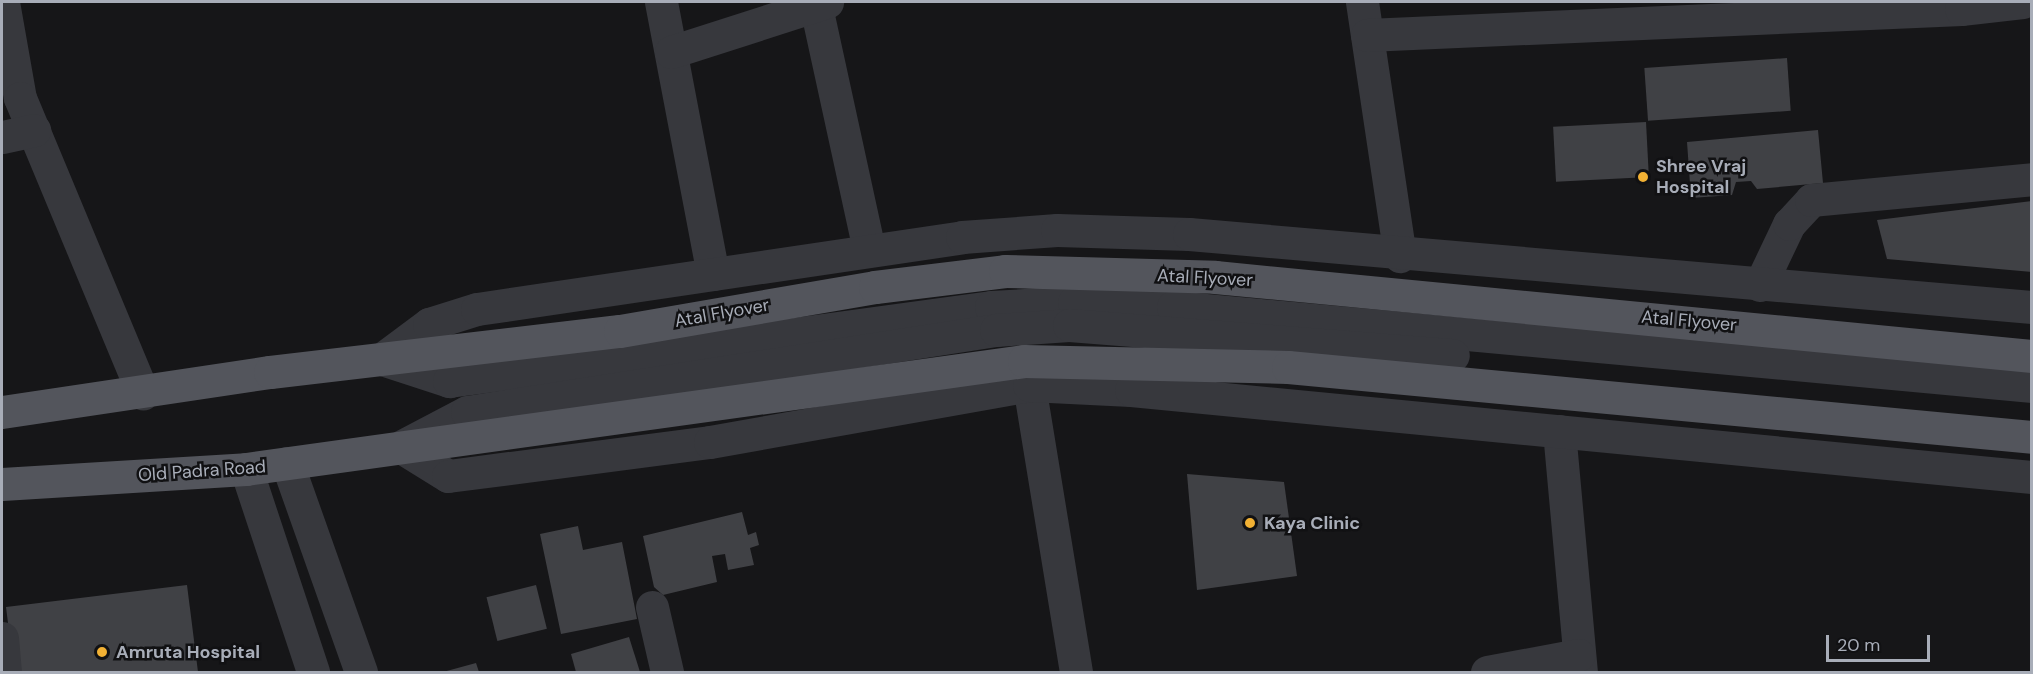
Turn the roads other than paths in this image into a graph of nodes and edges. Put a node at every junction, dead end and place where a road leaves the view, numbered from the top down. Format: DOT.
graph roads {
  1 [pos="3,2"];
  2 [pos="661,2"];
  3 [pos="819,2"];
  4 [pos="1362,2"];
  5 [pos="2023,2"];
  6 [pos="1367,35"];
  7 [pos="671,52"];
  8 [pos="34,130"];
  9 [pos="2,137"];
  10 [pos="2031,179"];
  11 [pos="869,250"];
  12 [pos="1400,256"];
  13 [pos="713,274"];
  14 [pos="1760,285"];
  15 [pos="2031,308"];
  16 [pos="2031,356"];
  17 [pos="382,359"];
  18 [pos="1029,385"];
  19 [pos="2031,386"];
  20 [pos="143,393"];
  21 [pos="2031,405"];
  22 [pos="2,412"];
  23 [pos="1559,430"];
  24 [pos="2031,437"];
  25 [pos="401,447"];
  26 [pos="287,463"];
  27 [pos="246,469"];
  28 [pos="2031,477"];
  29 [pos="2,484"];
  30 [pos="652,607"];
  31 [pos="2,638"];
  32 [pos="1580,664"];
  33 [pos="5,672"];
  34 [pos="313,672"];
  35 [pos="361,672"];
  36 [pos="666,672"];
  37 [pos="1076,672"];
  38 [pos="1487,672"];
  1 -- 8 [label="street"];
  2 -- 7 [label="street"];
  3 -- 7 [label="street"];
  3 -- 11 [label="street"];
  4 -- 6 [label="street"];
  5 -- 6 [label="street"];
  6 -- 12 [label="street"];
  7 -- 13 [label="street"];
  8 -- 9 [label="street"];
  8 -- 20 [label="street"];
  10 -- 14 [label="street"];
  11 -- 12 [label="street"];
  11 -- 13 [label="street"];
  12 -- 14 [label="street"];
  13 -- 17 [label="street"];
  14 -- 15 [label="street"];
  16 -- 17 [label="main road, Atal Flyover"];
  17 -- 19 [label="street"];
  17 -- 20 [label="main road"];
  18 -- 23 [label="street"];
  18 -- 25 [label="street"];
  18 -- 37 [label="street"];
  20 -- 22 [label="main road"];
  21 -- 25 [label="street"];
  23 -- 28 [label="street"];
  23 -- 32 [label="street"];
  24 -- 25 [label="main road"];
  25 -- 26 [label="main road, Old Padra Road"];
  26 -- 27 [label="main road, Old Padra Road"];
  26 -- 35 [label="street"];
  27 -- 29 [label="main road, Old Padra Road"];
  27 -- 34 [label="street"];
  30 -- 36 [label="street"];
  31 -- 33 [label="street"];
  32 -- 38 [label="street"];
}
